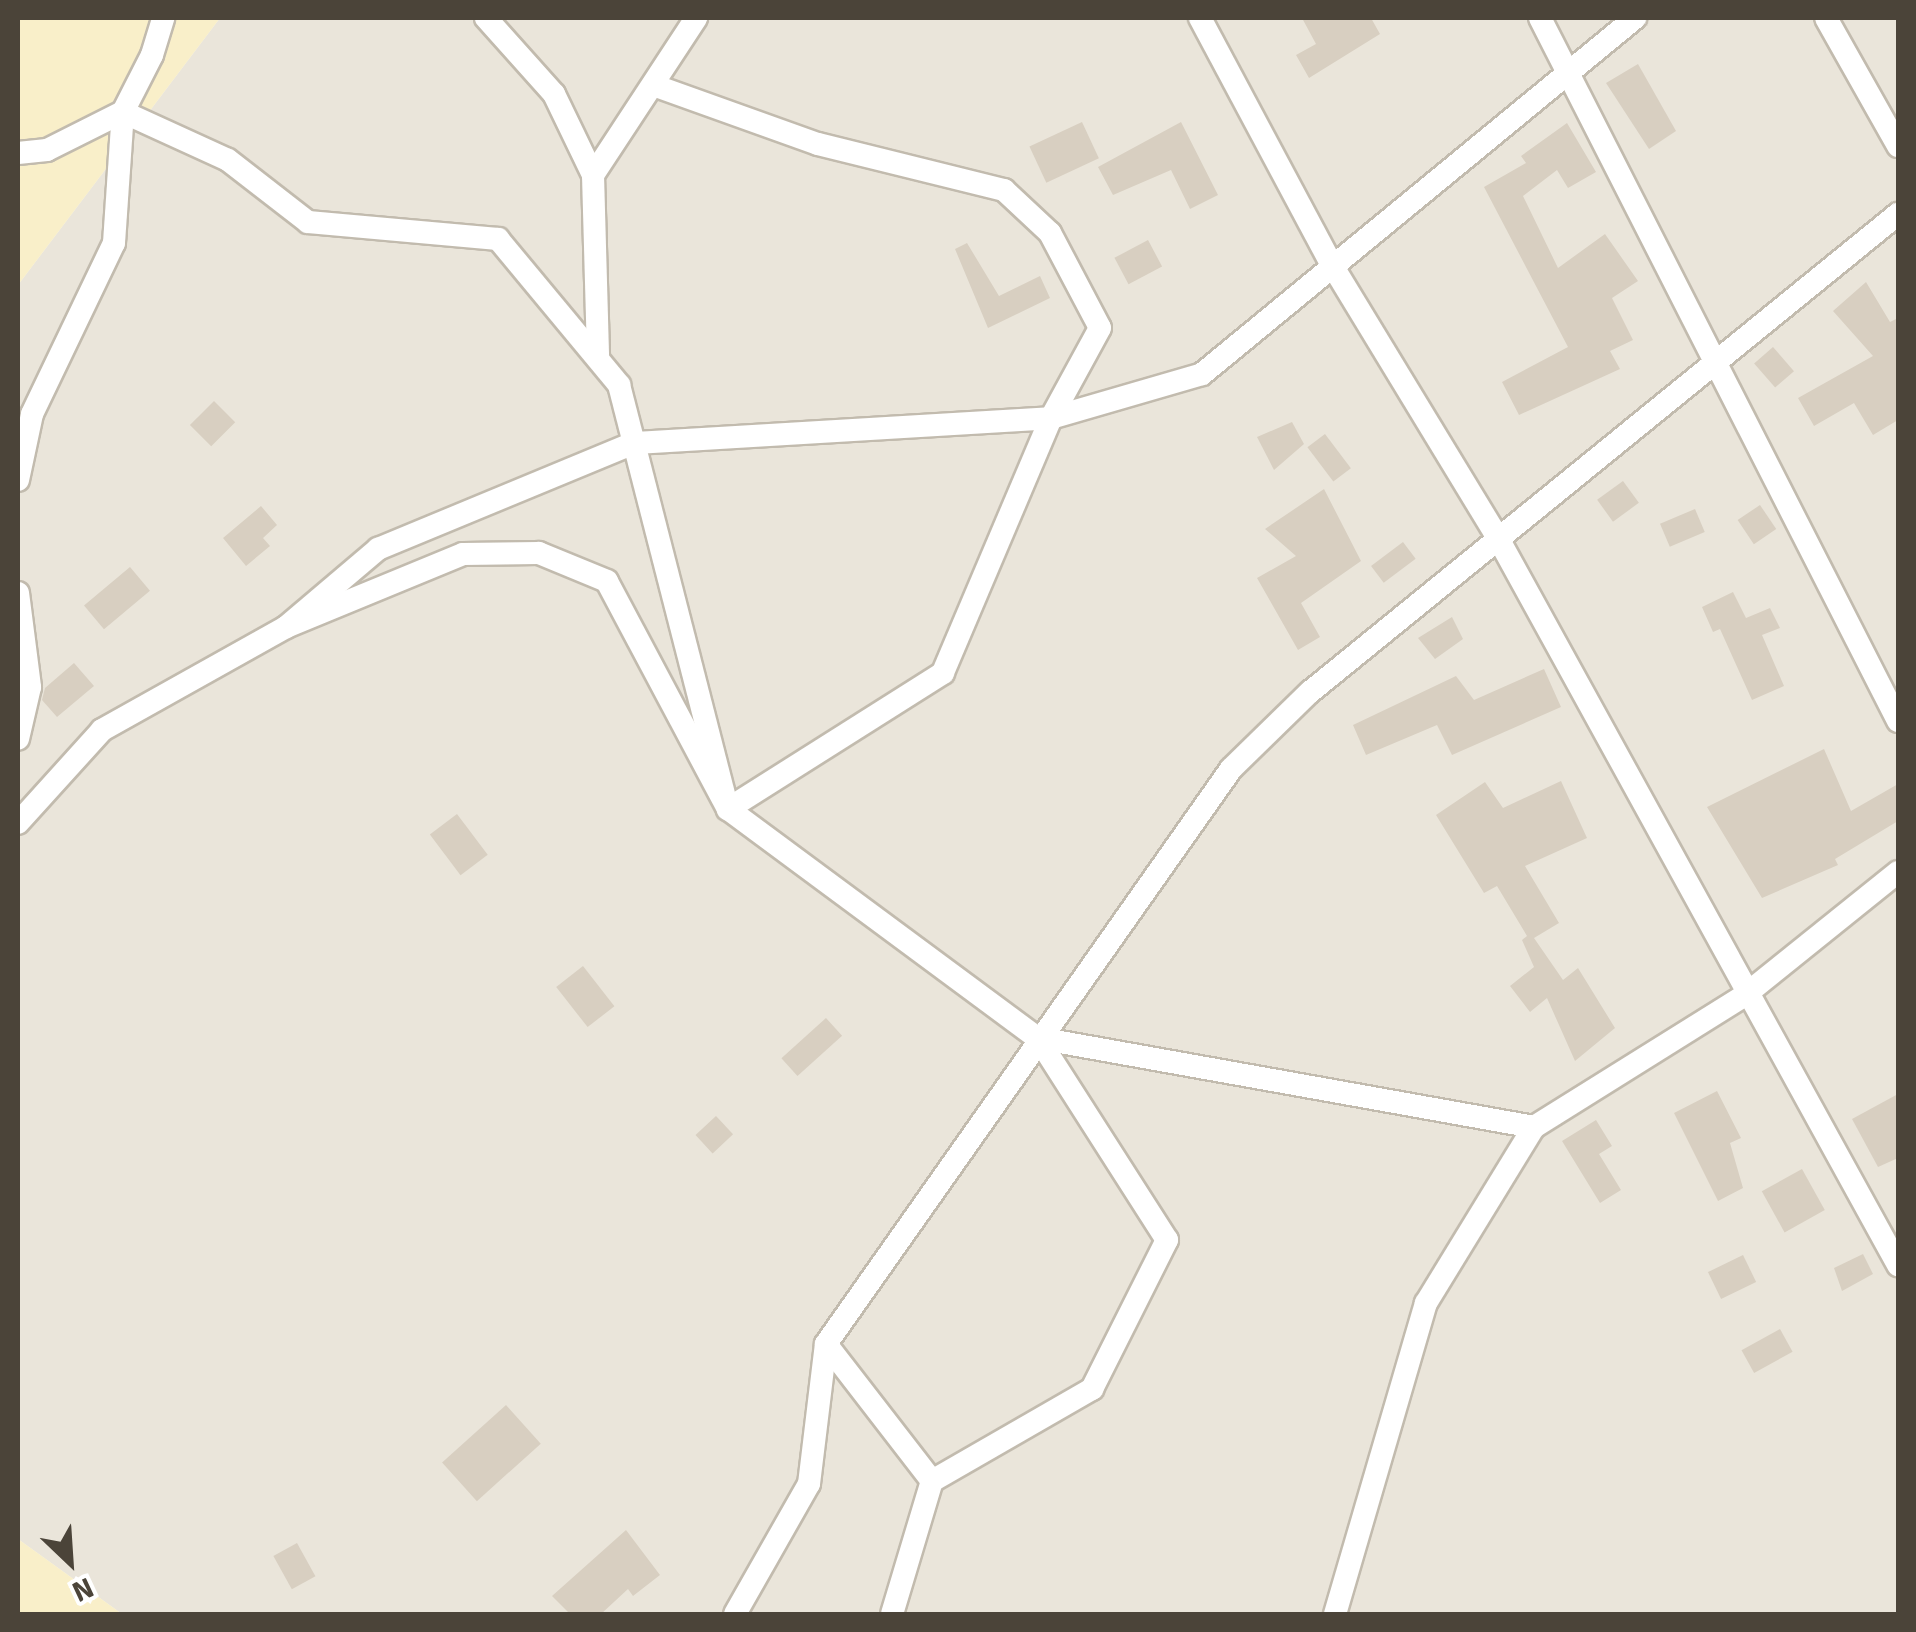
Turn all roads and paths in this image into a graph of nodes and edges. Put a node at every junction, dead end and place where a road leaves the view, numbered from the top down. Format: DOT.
graph roads {
  1 [pos="163,18"];
  2 [pos="486,18"];
  3 [pos="696,18"];
  4 [pos="1200,18"];
  5 [pos="1540,18"];
  6 [pos="1636,18"];
  7 [pos="1826,18"];
  8 [pos="1570,71"];
  9 [pos="653,85"];
  10 [pos="123,112"];
  11 [pos="1898,146"];
  12 [pos="18,153"];
  13 [pos="593,175"];
  14 [pos="1898,214"];
  15 [pos="1332,266"];
  16 [pos="598,355"];
  17 [pos="1714,365"];
  18 [pos="1051,418"];
  19 [pos="634,443"];
  20 [pos="18,480"];
  21 [pos="1499,540"];
  22 [pos="18,593"];
  23 [pos="286,627"];
  24 [pos="1898,721"];
  25 [pos="18,740"];
  26 [pos="728,809"];
  27 [pos="18,823"];
  28 [pos="1898,872"];
  29 [pos="1745,995"];
  30 [pos="1038,1038"];
  31 [pos="1534,1127"];
  32 [pos="1898,1265"];
  33 [pos="826,1344"];
  34 [pos="932,1480"];
  35 [pos="735,1614"];
  36 [pos="892,1614"];
  37 [pos="1335,1614"];
  1 -- 10 [label="street"];
  2 -- 13 [label="street"];
  3 -- 9 [label="street"];
  4 -- 15 [label="street"];
  5 -- 8 [label="street"];
  6 -- 8 [label="street"];
  7 -- 11 [label="street"];
  8 -- 15 [label="street"];
  8 -- 17 [label="street"];
  9 -- 13 [label="street"];
  9 -- 18 [label="street"];
  10 -- 12 [label="street"];
  10 -- 16 [label="street"];
  10 -- 20 [label="street"];
  13 -- 16 [label="street"];
  14 -- 17 [label="street"];
  15 -- 18 [label="street"];
  15 -- 21 [label="street"];
  16 -- 19 [label="street"];
  17 -- 21 [label="street"];
  17 -- 24 [label="street"];
  18 -- 19 [label="street"];
  18 -- 26 [label="street"];
  19 -- 23 [label="street"];
  19 -- 26 [label="street"];
  21 -- 29 [label="street"];
  21 -- 30 [label="street"];
  22 -- 25 [label="street"];
  23 -- 26 [label="street"];
  23 -- 27 [label="street"];
  26 -- 30 [label="street"];
  28 -- 29 [label="street"];
  29 -- 31 [label="street"];
  29 -- 32 [label="street"];
  30 -- 31 [label="street"];
  30 -- 33 [label="street"];
  30 -- 34 [label="street"];
  31 -- 37 [label="street"];
  33 -- 34 [label="street"];
  33 -- 35 [label="street"];
  34 -- 36 [label="street"];
}
